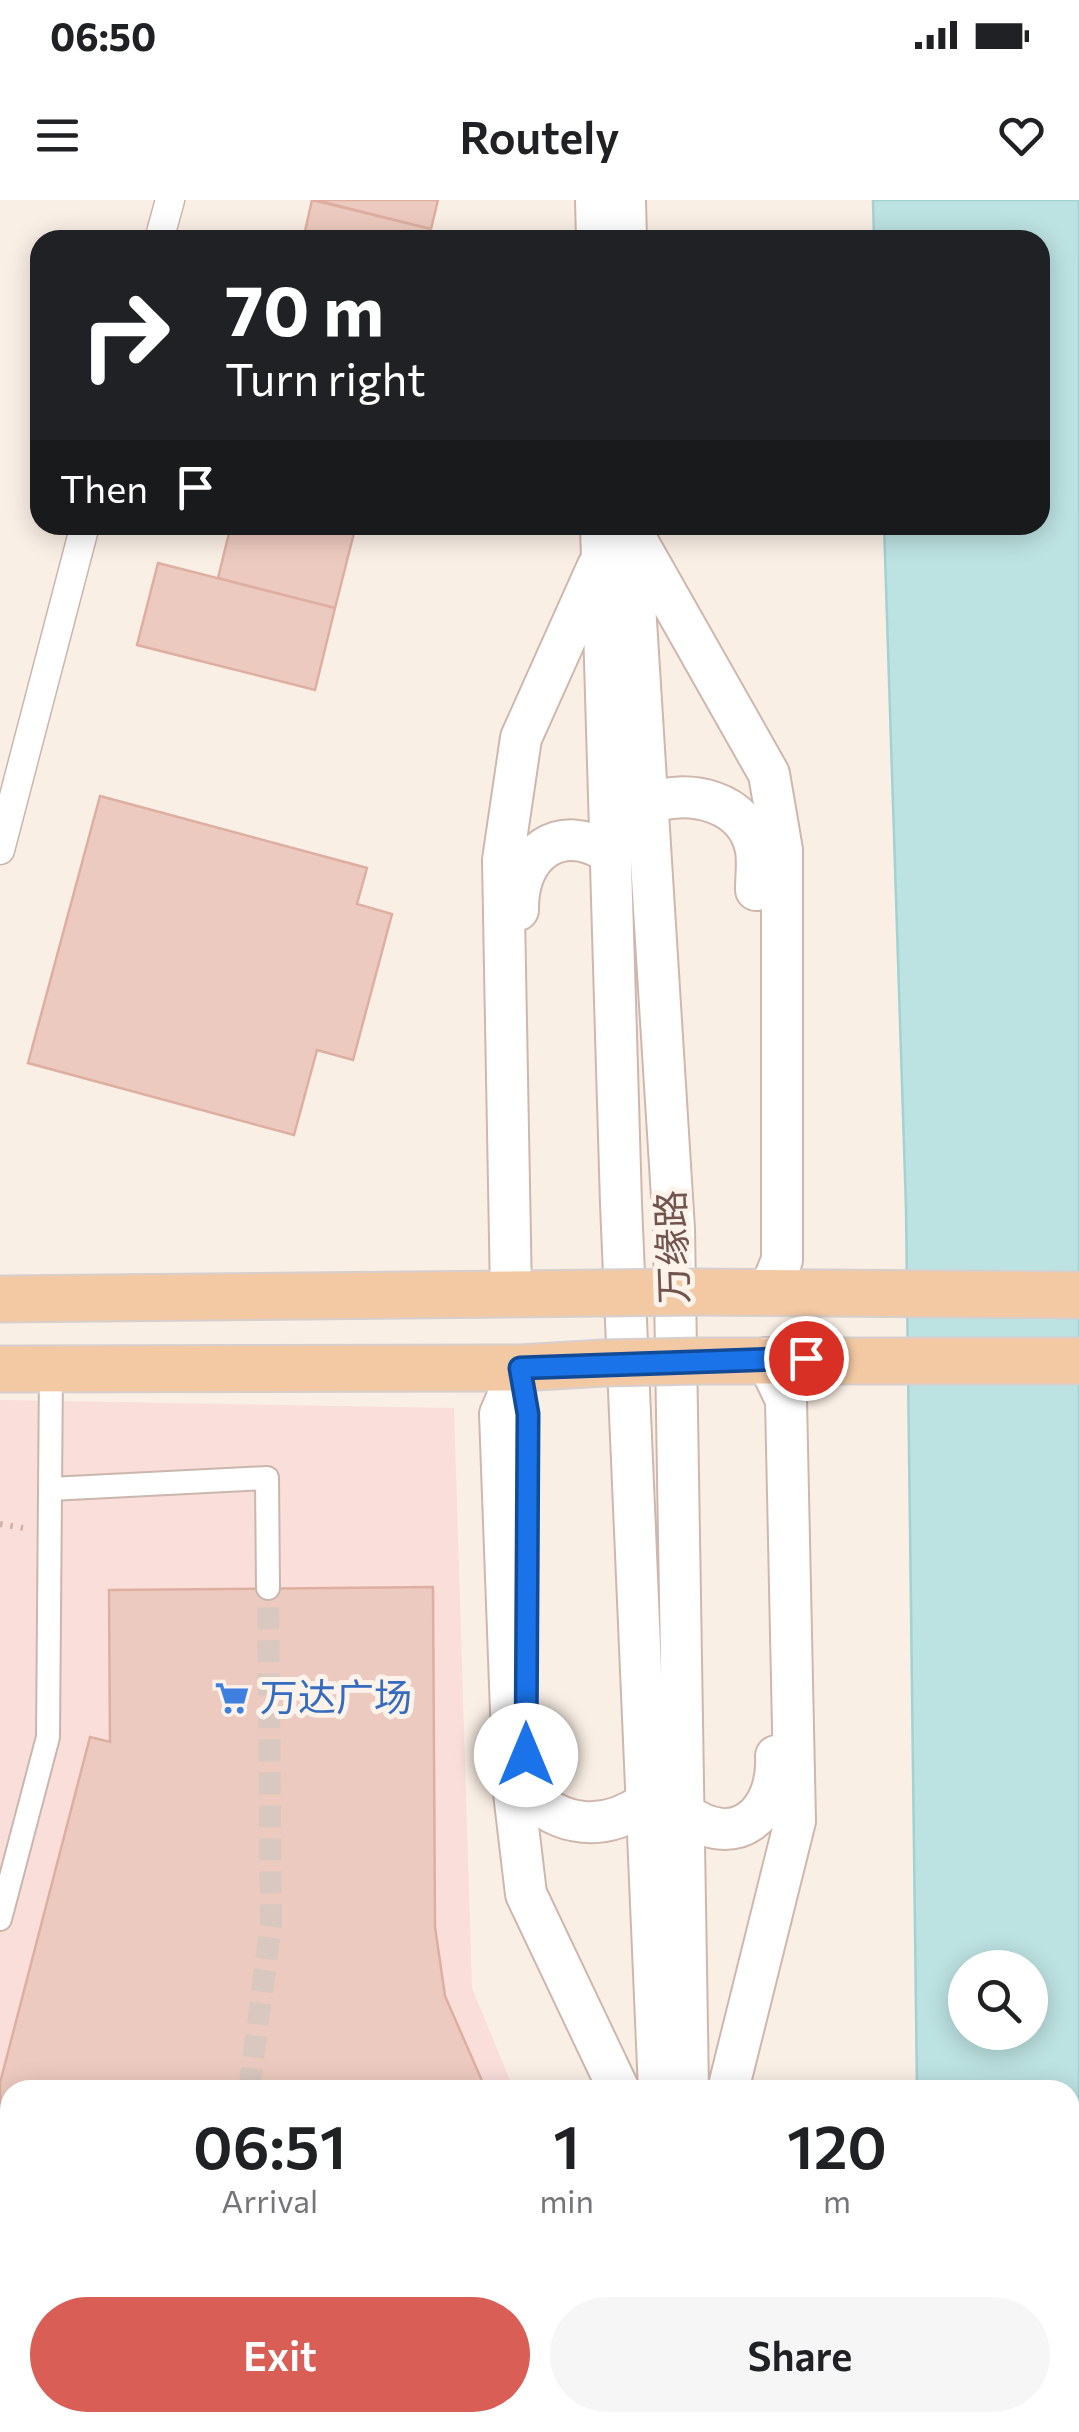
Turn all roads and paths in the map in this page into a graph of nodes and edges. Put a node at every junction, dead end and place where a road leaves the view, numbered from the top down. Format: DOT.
graph roads {
  1 [pos="170,200"];
  2 [pos="596,200"];
  3 [pos="626,200"];
  4 [pos="162,230"];
  5 [pos="597,230"];
  6 [pos="626,230"];
  7 [pos="82,535"];
  8 [pos="616,535"];
  9 [pos="616,535"];
  10 [pos="616,535"];
  11 [pos="617,535"];
  12 [pos="647,804"];
  13 [pos="0,850"];
  14 [pos="610,853"];
  15 [pos="786,1292"];
  16 [pos="511,1293"];
  17 [pos="1079,1295"];
  18 [pos="0,1299"];
  19 [pos="786,1358"];
  20 [pos="1079,1361"];
  21 [pos="520,1368"];
  22 [pos="0,1369"];
  23 [pos="51,1369"];
  24 [pos="50,1489"];
  25 [pos="268,1588"];
  26 [pos="664,1808"];
  27 [pos="0,1918"];
  28 [pos="614,2080"];
  29 [pos="659,2080"];
  30 [pos="687,2080"];
  31 [pos="730,2080"];
  1 -- 4 [label="street"];
  2 -- 5 [label="main road"];
  3 -- 6 [label="main road"];
  7 -- 13 [label="street"];
  8 -- 12 [label="main road, 万缘路"];
  9 -- 14 [label="main road, 万缘路"];
  10 -- 16 [label="main road"];
  11 -- 15 [label="main road"];
  12 -- 15 [label="main road"];
  12 -- 26 [label="main road, 万缘路"];
  14 -- 16 [label="main road"];
  14 -- 26 [label="main road, 万缘路"];
  15 -- 16 [label="main road, bridge"];
  15 -- 17 [label="main road"];
  16 -- 18 [label="main road"];
  19 -- 20 [label="main road"];
  19 -- 21 [label="main road, bridge"];
  19 -- 26 [label="main road"];
  19 -- 31 [label="main road"];
  21 -- 23 [label="main road"];
  21 -- 26 [label="main road"];
  21 -- 28 [label="main road"];
  22 -- 23 [label="main road"];
  23 -- 24 [label="street"];
  24 -- 25 [label="street"];
  24 -- 27 [label="street"];
  26 -- 29 [label="main road, 万缘路"];
  26 -- 30 [label="main road, 万缘路"];
}
